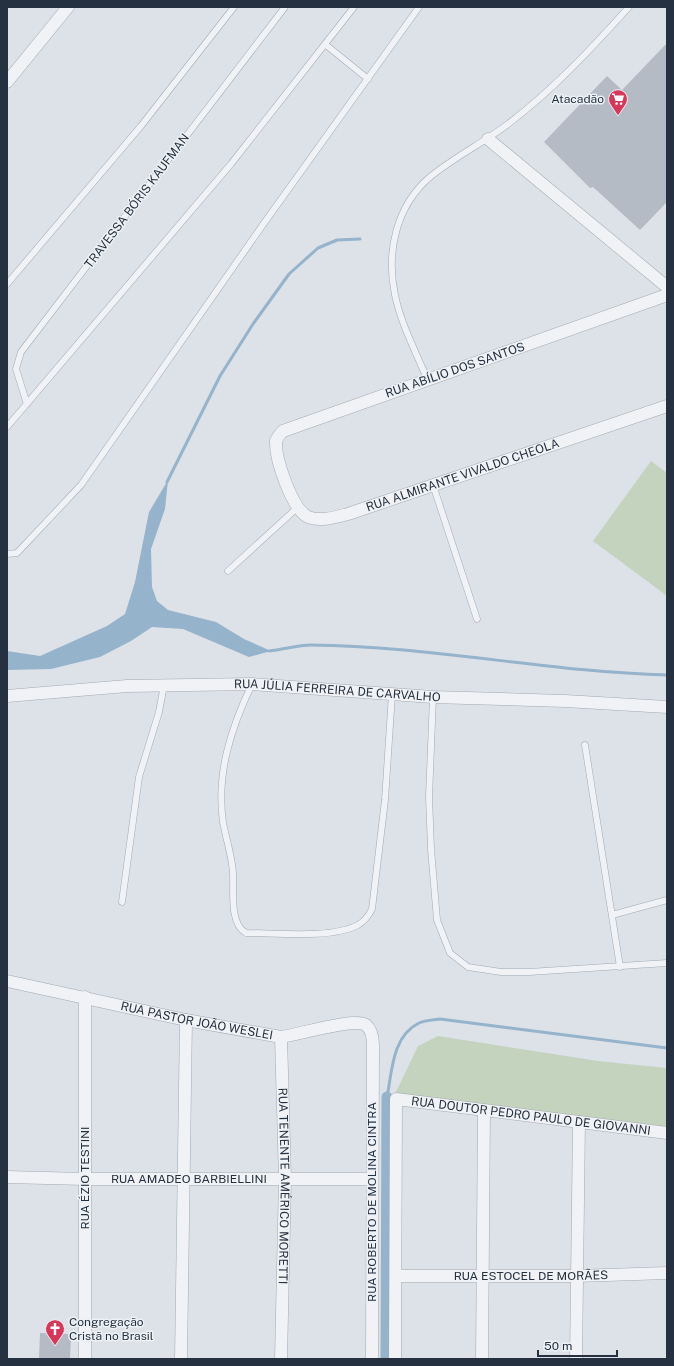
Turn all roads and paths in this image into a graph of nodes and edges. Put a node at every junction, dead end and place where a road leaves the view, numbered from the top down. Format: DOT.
graph roads {
  1 [pos="68,7"];
  2 [pos="234,7"];
  3 [pos="285,7"];
  4 [pos="354,7"];
  5 [pos="419,7"];
  6 [pos="629,7"];
  7 [pos="326,45"];
  8 [pos="368,79"];
  9 [pos="7,82"];
  10 [pos="488,139"];
  11 [pos="7,284"];
  12 [pos="667,286"];
  13 [pos="667,295"];
  14 [pos="427,379"];
  15 [pos="26,404"];
  16 [pos="667,406"];
  17 [pos="7,427"];
  18 [pos="433,485"];
  19 [pos="297,508"];
  20 [pos="7,554"];
  21 [pos="228,571"];
  22 [pos="477,619"];
  23 [pos="252,684"];
  24 [pos="164,685"];
  25 [pos="392,694"];
  26 [pos="7,696"];
  27 [pos="433,697"];
  28 [pos="667,708"];
  29 [pos="585,745"];
  30 [pos="667,900"];
  31 [pos="122,902"];
  32 [pos="612,915"];
  33 [pos="667,962"];
  34 [pos="620,967"];
  35 [pos="7,981"];
  36 [pos="85,997"];
  37 [pos="186,1020"];
  38 [pos="281,1037"];
  39 [pos="373,1045"];
  40 [pos="396,1099"];
  41 [pos="484,1111"];
  42 [pos="579,1122"];
  43 [pos="667,1133"];
  44 [pos="7,1177"];
  45 [pos="183,1178"];
  46 [pos="85,1179"];
  47 [pos="285,1179"];
  48 [pos="372,1179"];
  49 [pos="667,1273"];
  50 [pos="483,1275"];
  51 [pos="396,1276"];
  52 [pos="576,1276"];
  53 [pos="85,1359"];
  54 [pos="181,1359"];
  55 [pos="281,1359"];
  56 [pos="372,1359"];
  57 [pos="395,1359"];
  58 [pos="482,1359"];
  59 [pos="576,1359"];
  1 -- 9 [label="street"];
  2 -- 11 [label="lane"];
  3 -- 15 [label="lane, TRAVESSA BÓRIS KAUFMAN"];
  4 -- 7 [label="lane"];
  5 -- 8 [label="lane"];
  6 -- 10 [label="lane"];
  7 -- 8 [label="lane"];
  7 -- 15 [label="lane"];
  8 -- 20 [label="lane"];
  10 -- 12 [label="street"];
  10 -- 14 [label="lane"];
  13 -- 14 [label="street, RUA ABÍLIO DOS SANTOS"];
  14 -- 19 [label="street, RUA ABÍLIO DOS SANTOS"];
  15 -- 17 [label="lane"];
  16 -- 18 [label="street, RUA ALMIRANTE VIVALDO CHEOLA"];
  18 -- 19 [label="street, RUA ALMIRANTE VIVALDO CHEOLA"];
  18 -- 22 [label="lane"];
  19 -- 21 [label="lane"];
  23 -- 24 [label="street, RUA JÚLIA FERREIRA DE CARVALHO"];
  23 -- 25 [label="street, RUA JÚLIA FERREIRA DE CARVALHO"];
  23 -- 25 [label="lane"];
  24 -- 26 [label="street, RUA JÚLIA FERREIRA DE CARVALHO"];
  24 -- 31 [label="lane"];
  25 -- 27 [label="street, RUA JÚLIA FERREIRA DE CARVALHO"];
  27 -- 28 [label="street, RUA JÚLIA FERREIRA DE CARVALHO"];
  27 -- 34 [label="lane"];
  29 -- 32 [label="lane"];
  30 -- 32 [label="lane"];
  32 -- 34 [label="lane"];
  33 -- 34 [label="lane"];
  35 -- 36 [label="street, RUA PASTOR JOÃO WESLEI"];
  36 -- 37 [label="street, RUA PASTOR JOÃO WESLEI"];
  36 -- 46 [label="street, RUA ÉZIO TESTINI"];
  37 -- 38 [label="street, RUA PASTOR JOÃO WESLEI"];
  37 -- 45 [label="street"];
  38 -- 39 [label="street, RUA PASTOR JOÃO WESLEI"];
  38 -- 47 [label="street, RUA TENENTE AMÉRICO MORETTI"];
  39 -- 48 [label="street, RUA ROBERTO DE MOLINA CINTRA"];
  40 -- 41 [label="street, RUA DOUTOR PEDRO PAULO DE GIOVANNI"];
  40 -- 51 [label="street, RUA ROBERTO DE MOLINA CINTRA"];
  41 -- 42 [label="street, RUA DOUTOR PEDRO PAULO DE GIOVANNI"];
  41 -- 50 [label="street"];
  42 -- 43 [label="street, RUA DOUTOR PEDRO PAULO DE GIOVANNI"];
  42 -- 52 [label="street"];
  44 -- 46 [label="street, RUA AMADEO BARBIELLINI"];
  45 -- 46 [label="street, RUA AMADEO BARBIELLINI"];
  45 -- 47 [label="street, RUA AMADEO BARBIELLINI"];
  45 -- 54 [label="street"];
  46 -- 53 [label="street, RUA ÉZIO TESTINI"];
  47 -- 48 [label="street, RUA AMADEO BARBIELLINI"];
  47 -- 55 [label="street, RUA TENENTE AMÉRICO MORETTI"];
  48 -- 56 [label="street, RUA ROBERTO DE MOLINA CINTRA"];
  49 -- 52 [label="street, RUA ESTOCEL DE MORÃES"];
  50 -- 51 [label="street, RUA ESTOCEL DE MORÃES"];
  50 -- 52 [label="street, RUA ESTOCEL DE MORÃES"];
  50 -- 58 [label="street"];
  51 -- 57 [label="street, RUA ROBERTO DE MOLINA CINTRA"];
  52 -- 59 [label="street"];
}
